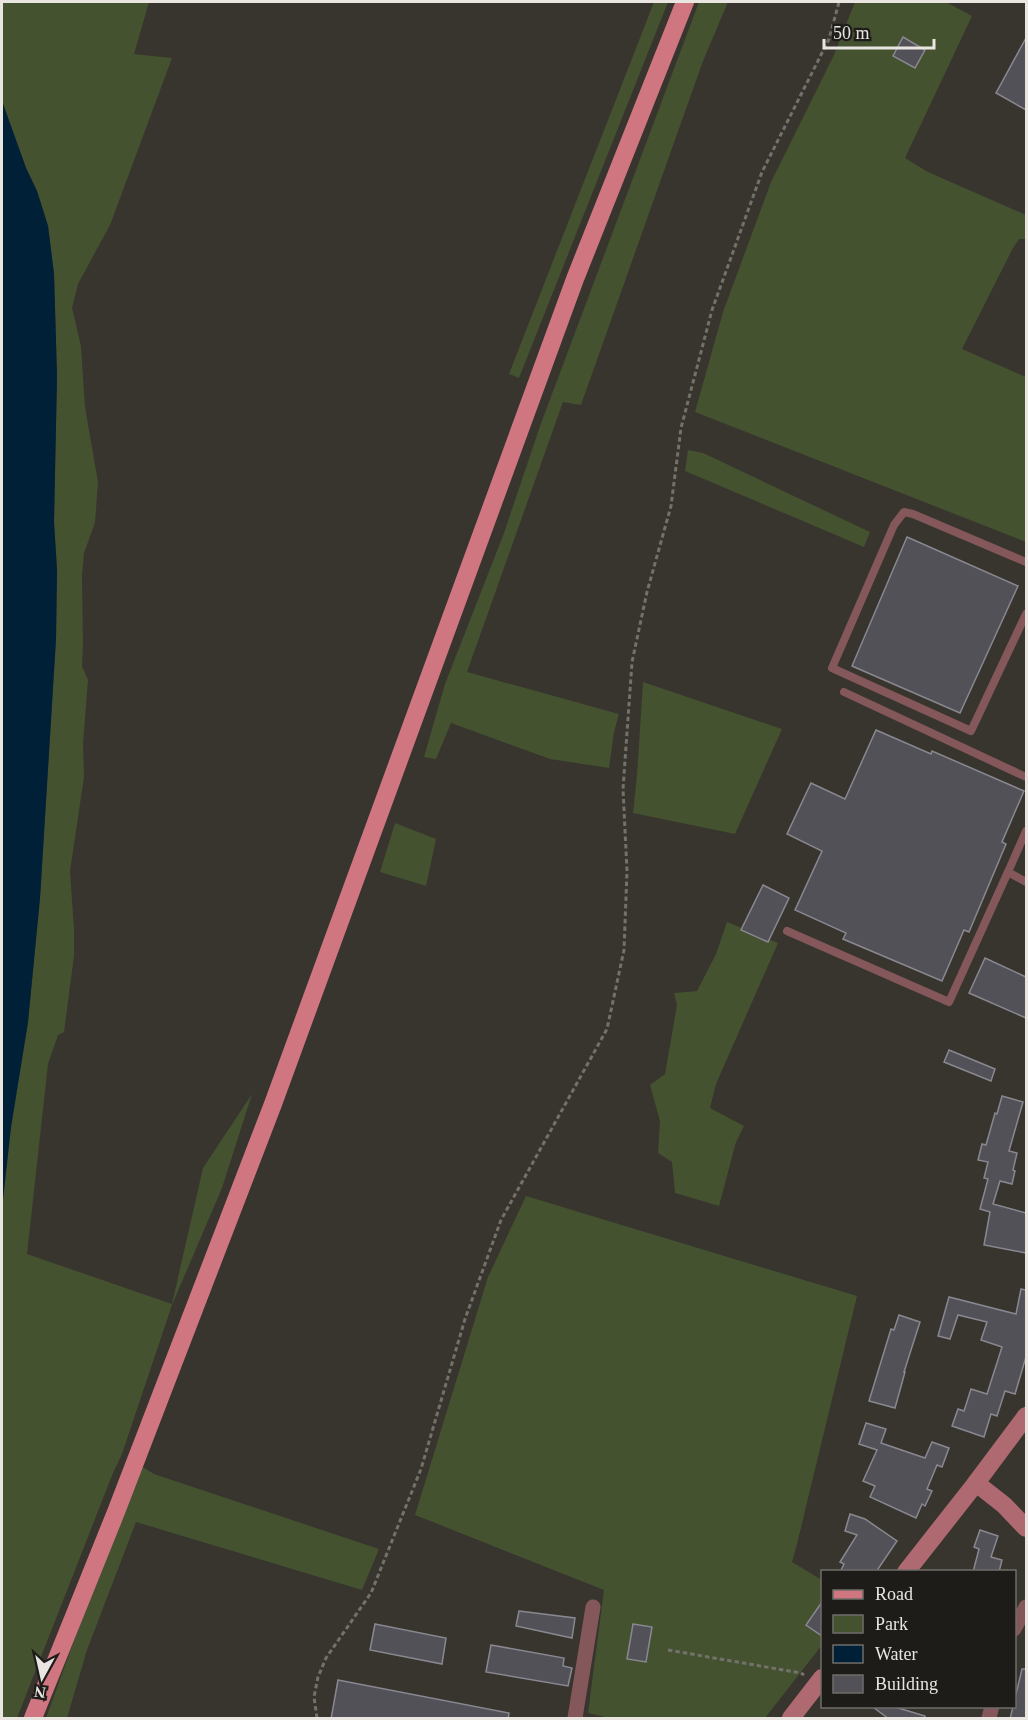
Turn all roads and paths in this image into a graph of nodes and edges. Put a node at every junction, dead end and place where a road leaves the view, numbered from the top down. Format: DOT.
graph roads {
  1 [pos="685,2"];
  2 [pos="839,2"];
  3 [pos="1026,562"];
  4 [pos="1026,614"];
  5 [pos="844,692"];
  6 [pos="1026,777"];
  7 [pos="1026,831"];
  8 [pos="1008,872"];
  9 [pos="1026,882"];
  10 [pos="787,931"];
  11 [pos="1026,1416"];
  12 [pos="976,1483"];
  13 [pos="1026,1528"];
  14 [pos="908,1570"];
  15 [pos="593,1606"];
  16 [pos="1026,1607"];
  17 [pos="1016,1625"];
  18 [pos="668,1650"];
  19 [pos="814,1677"];
  20 [pos="33,1719"];
  21 [pos="317,1719"];
  22 [pos="575,1719"];
  23 [pos="790,1719"];
  1 -- 20 [label="main road"];
  2 -- 21 [label="path"];
  3 -- 4 [label="lane"];
  5 -- 6 [label="lane"];
  7 -- 8 [label="lane"];
  8 -- 9 [label="lane"];
  8 -- 10 [label="lane"];
  11 -- 12 [label="street"];
  12 -- 13 [label="street"];
  12 -- 14 [label="street"];
  15 -- 22 [label="street"];
  16 -- 17 [label="street"];
  18 -- 19 [label="path"];
  19 -- 23 [label="street"];
}
